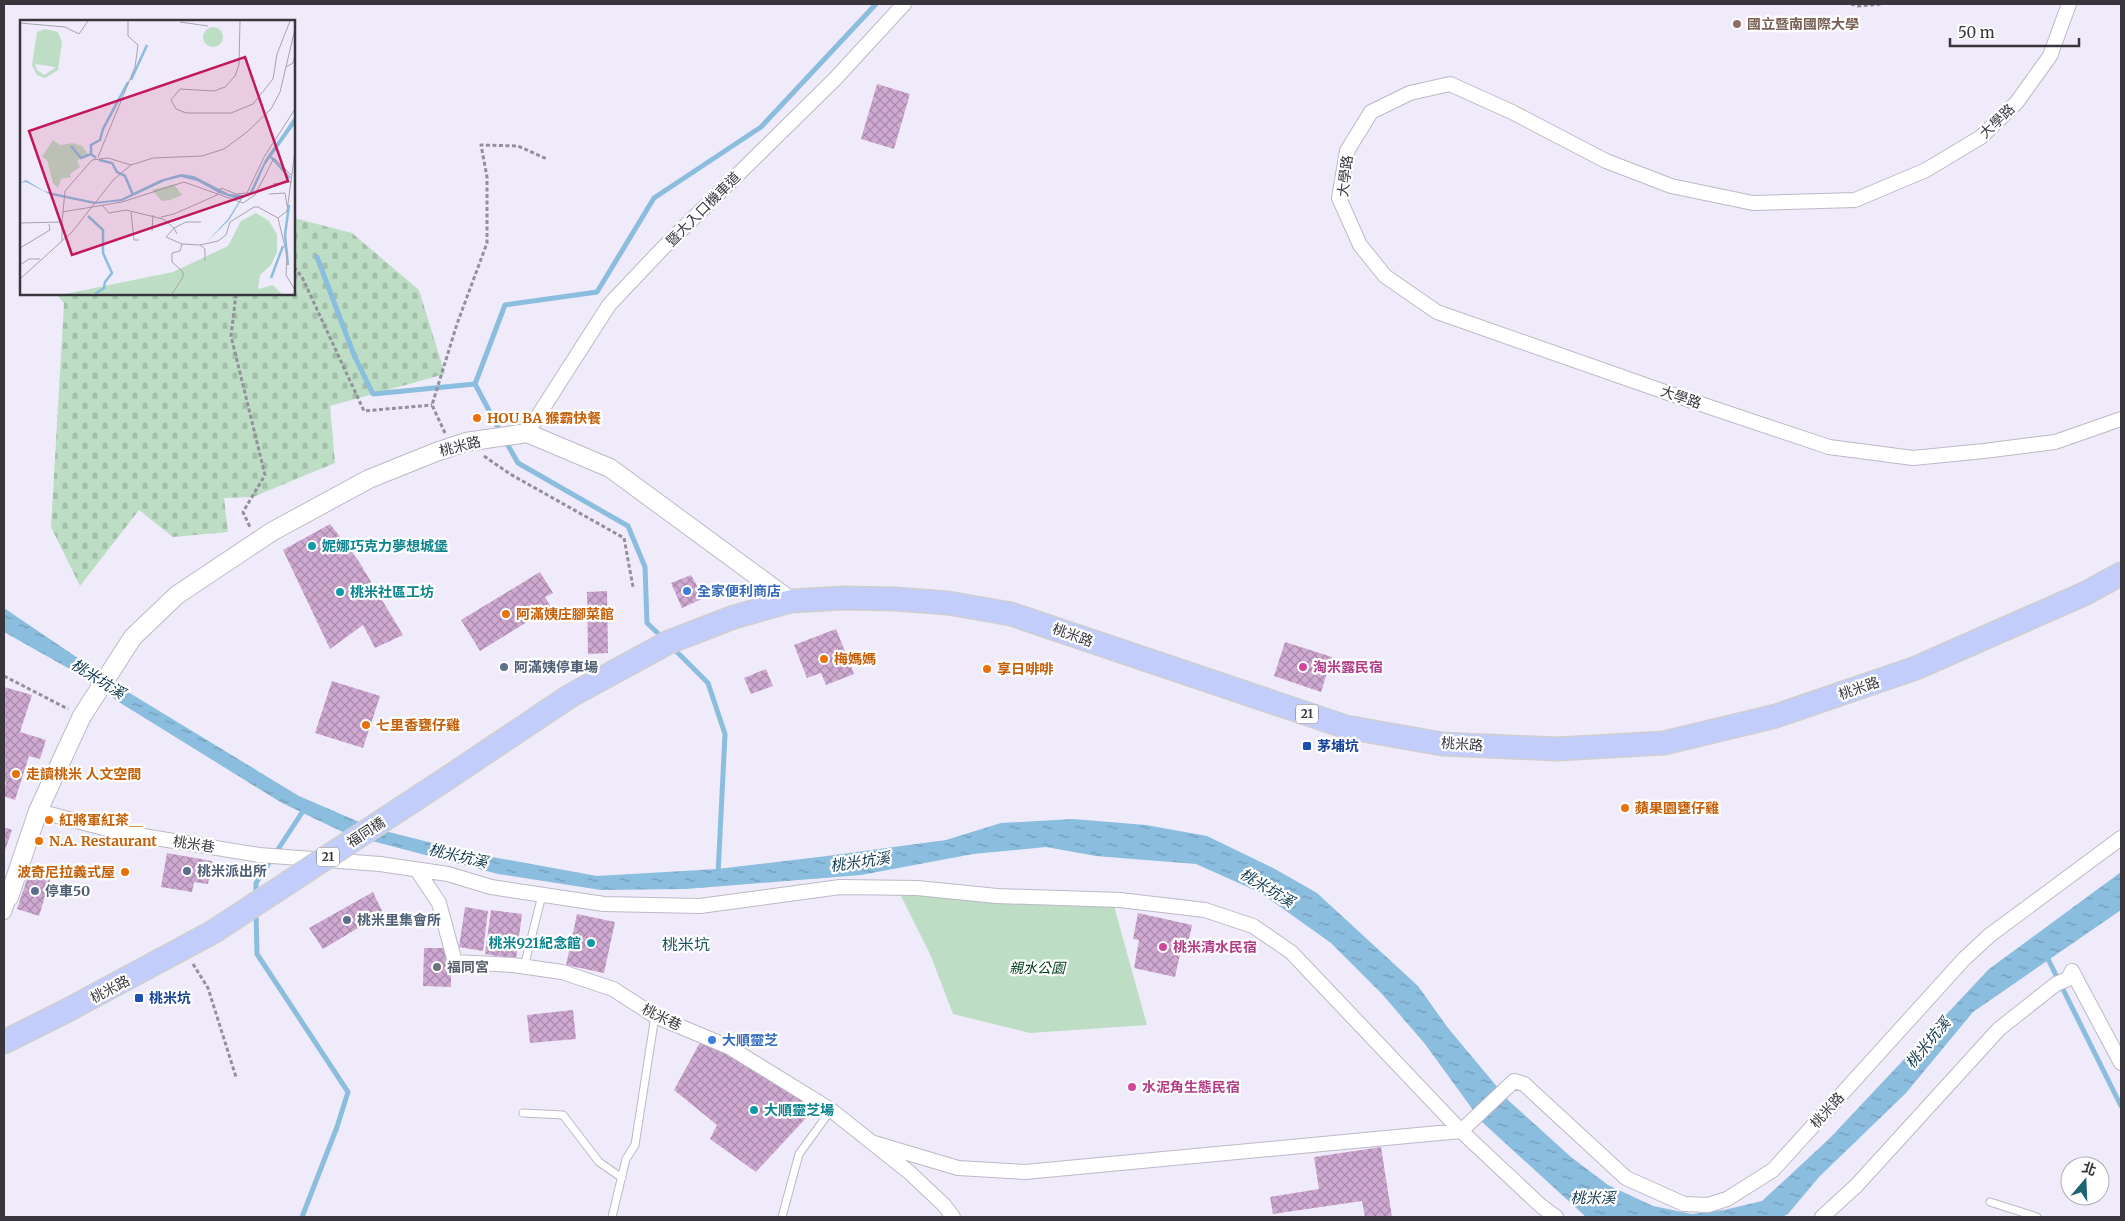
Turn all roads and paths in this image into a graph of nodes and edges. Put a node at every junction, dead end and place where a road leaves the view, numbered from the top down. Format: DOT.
graph roads {
  1 [pos="904,4"];
  2 [pos="1851,4"];
  3 [pos="1882,4"];
  4 [pos="2069,4"];
  5 [pos="547,159"];
  6 [pos="295,268"];
  7 [pos="236,295"];
  8 [pos="432,405"];
  9 [pos="2121,419"];
  10 [pos="527,433"];
  11 [pos="458,445"];
  12 [pos="257,542"];
  13 [pos="2121,574"];
  14 [pos="633,587"];
  15 [pos="791,601"];
  16 [pos="4,676"];
  17 [pos="82,716"];
  18 [pos="443,781"];
  19 [pos="38,811"];
  20 [pos="2121,838"];
  21 [pos="417,870"];
  22 [pos="542,895"];
  23 [pos="6,902"];
  24 [pos="213,932"];
  25 [pos="184,948"];
  26 [pos="524,967"];
  27 [pos="655,1016"];
  28 [pos="4,1042"];
  29 [pos="2121,1064"];
  30 [pos="236,1077"];
  31 [pos="831,1110"];
  32 [pos="522,1113"];
  33 [pos="1465,1126"];
  34 [pos="874,1143"];
  35 [pos="622,1178"];
  36 [pos="1990,1202"];
  37 [pos="612,1217"];
  38 [pos="782,1217"];
  39 [pos="953,1217"];
  40 [pos="1556,1217"];
  41 [pos="1822,1217"];
  42 [pos="2037,1217"];
  1 -- 10 [label="street, 暨大入口機車道"];
  2 -- 3 [label="path"];
  4 -- 9 [label="street, 大學路"];
  5 -- 8 [label="path"];
  6 -- 8 [label="path"];
  7 -- 12 [label="path"];
  8 -- 11 [label="path"];
  10 -- 11 [label="street, 桃米路"];
  10 -- 15 [label="street"];
  11 -- 12 [label="street, 桃米路"];
  11 -- 14 [label="path"];
  12 -- 17 [label="street, 桃米路"];
  13 -- 15 [label="main road, 桃米路 / 21"];
  15 -- 18 [label="main road, 桃米路 / 21"];
  16 -- 17 [label="path"];
  17 -- 19 [label="street, 桃米路"];
  18 -- 24 [label="main road, 福同橋 / 21, bridge"];
  19 -- 21 [label="street, 桃米巷"];
  19 -- 23 [label="street, 桃米路"];
  20 -- 33 [label="street, 桃米路"];
  21 -- 22 [label="street"];
  21 -- 26 [label="street, 桃米巷"];
  22 -- 26 [label="lane"];
  22 -- 33 [label="street"];
  24 -- 25 [label="main road, 桃米路 / 21"];
  25 -- 28 [label="main road, 桃米路 / 21"];
  25 -- 30 [label="path"];
  26 -- 27 [label="street, 桃米巷"];
  27 -- 31 [label="street, 桃米巷"];
  27 -- 35 [label="lane"];
  29 -- 41 [label="street"];
  31 -- 34 [label="street, 桃米巷"];
  31 -- 38 [label="lane"];
  32 -- 35 [label="lane"];
  33 -- 34 [label="street"];
  33 -- 40 [label="street"];
  34 -- 39 [label="street, 桃米巷"];
  35 -- 37 [label="lane"];
  36 -- 42 [label="lane"];
}
